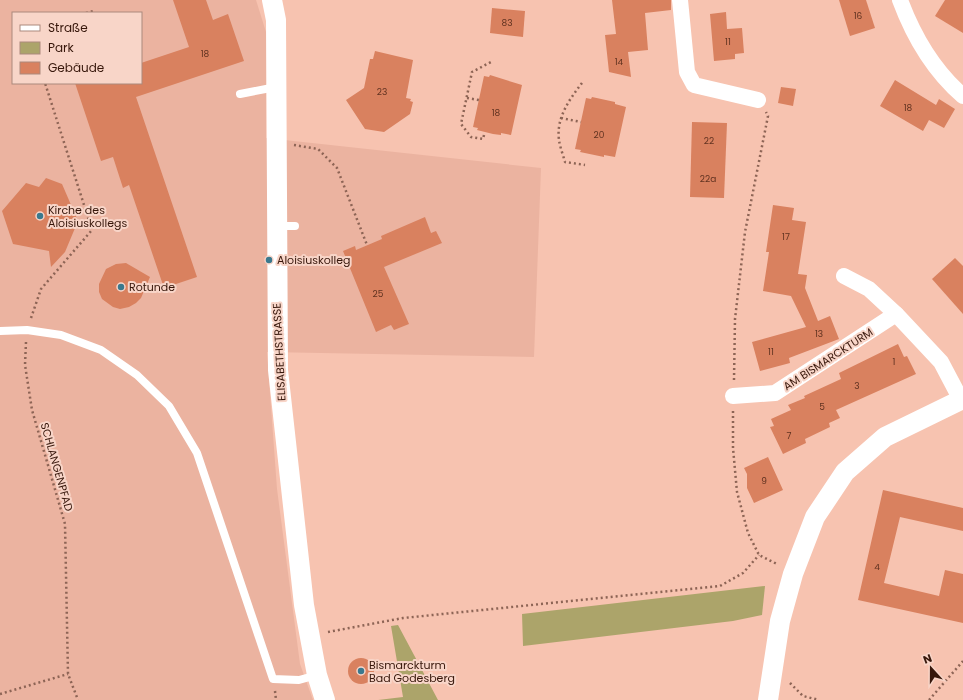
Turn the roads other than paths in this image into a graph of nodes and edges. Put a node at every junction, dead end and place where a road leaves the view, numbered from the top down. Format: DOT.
graph roads {
  1 [pos="272,0"];
  2 [pos="680,0"];
  3 [pos="900,0"];
  4 [pos="276,87"];
  5 [pos="240,94"];
  6 [pos="963,96"];
  7 [pos="758,100"];
  8 [pos="844,276"];
  9 [pos="896,314"];
  10 [pos="0,332"];
  11 [pos="733,396"];
  12 [pos="962,400"];
  13 [pos="317,675"];
  14 [pos="325,700"];
  15 [pos="768,700"];
  1 -- 4 [label="street, ELISABETHSTRASSE"];
  2 -- 7 [label="street"];
  3 -- 6 [label="street"];
  4 -- 5 [label="lane"];
  4 -- 13 [label="street, ELISABETHSTRASSE"];
  8 -- 9 [label="street"];
  9 -- 11 [label="street, AM BISMARCKTURM"];
  9 -- 12 [label="street"];
  10 -- 13 [label="lane"];
  12 -- 15 [label="street"];
  13 -- 14 [label="street, ELISABETHSTRASSE"];
}
